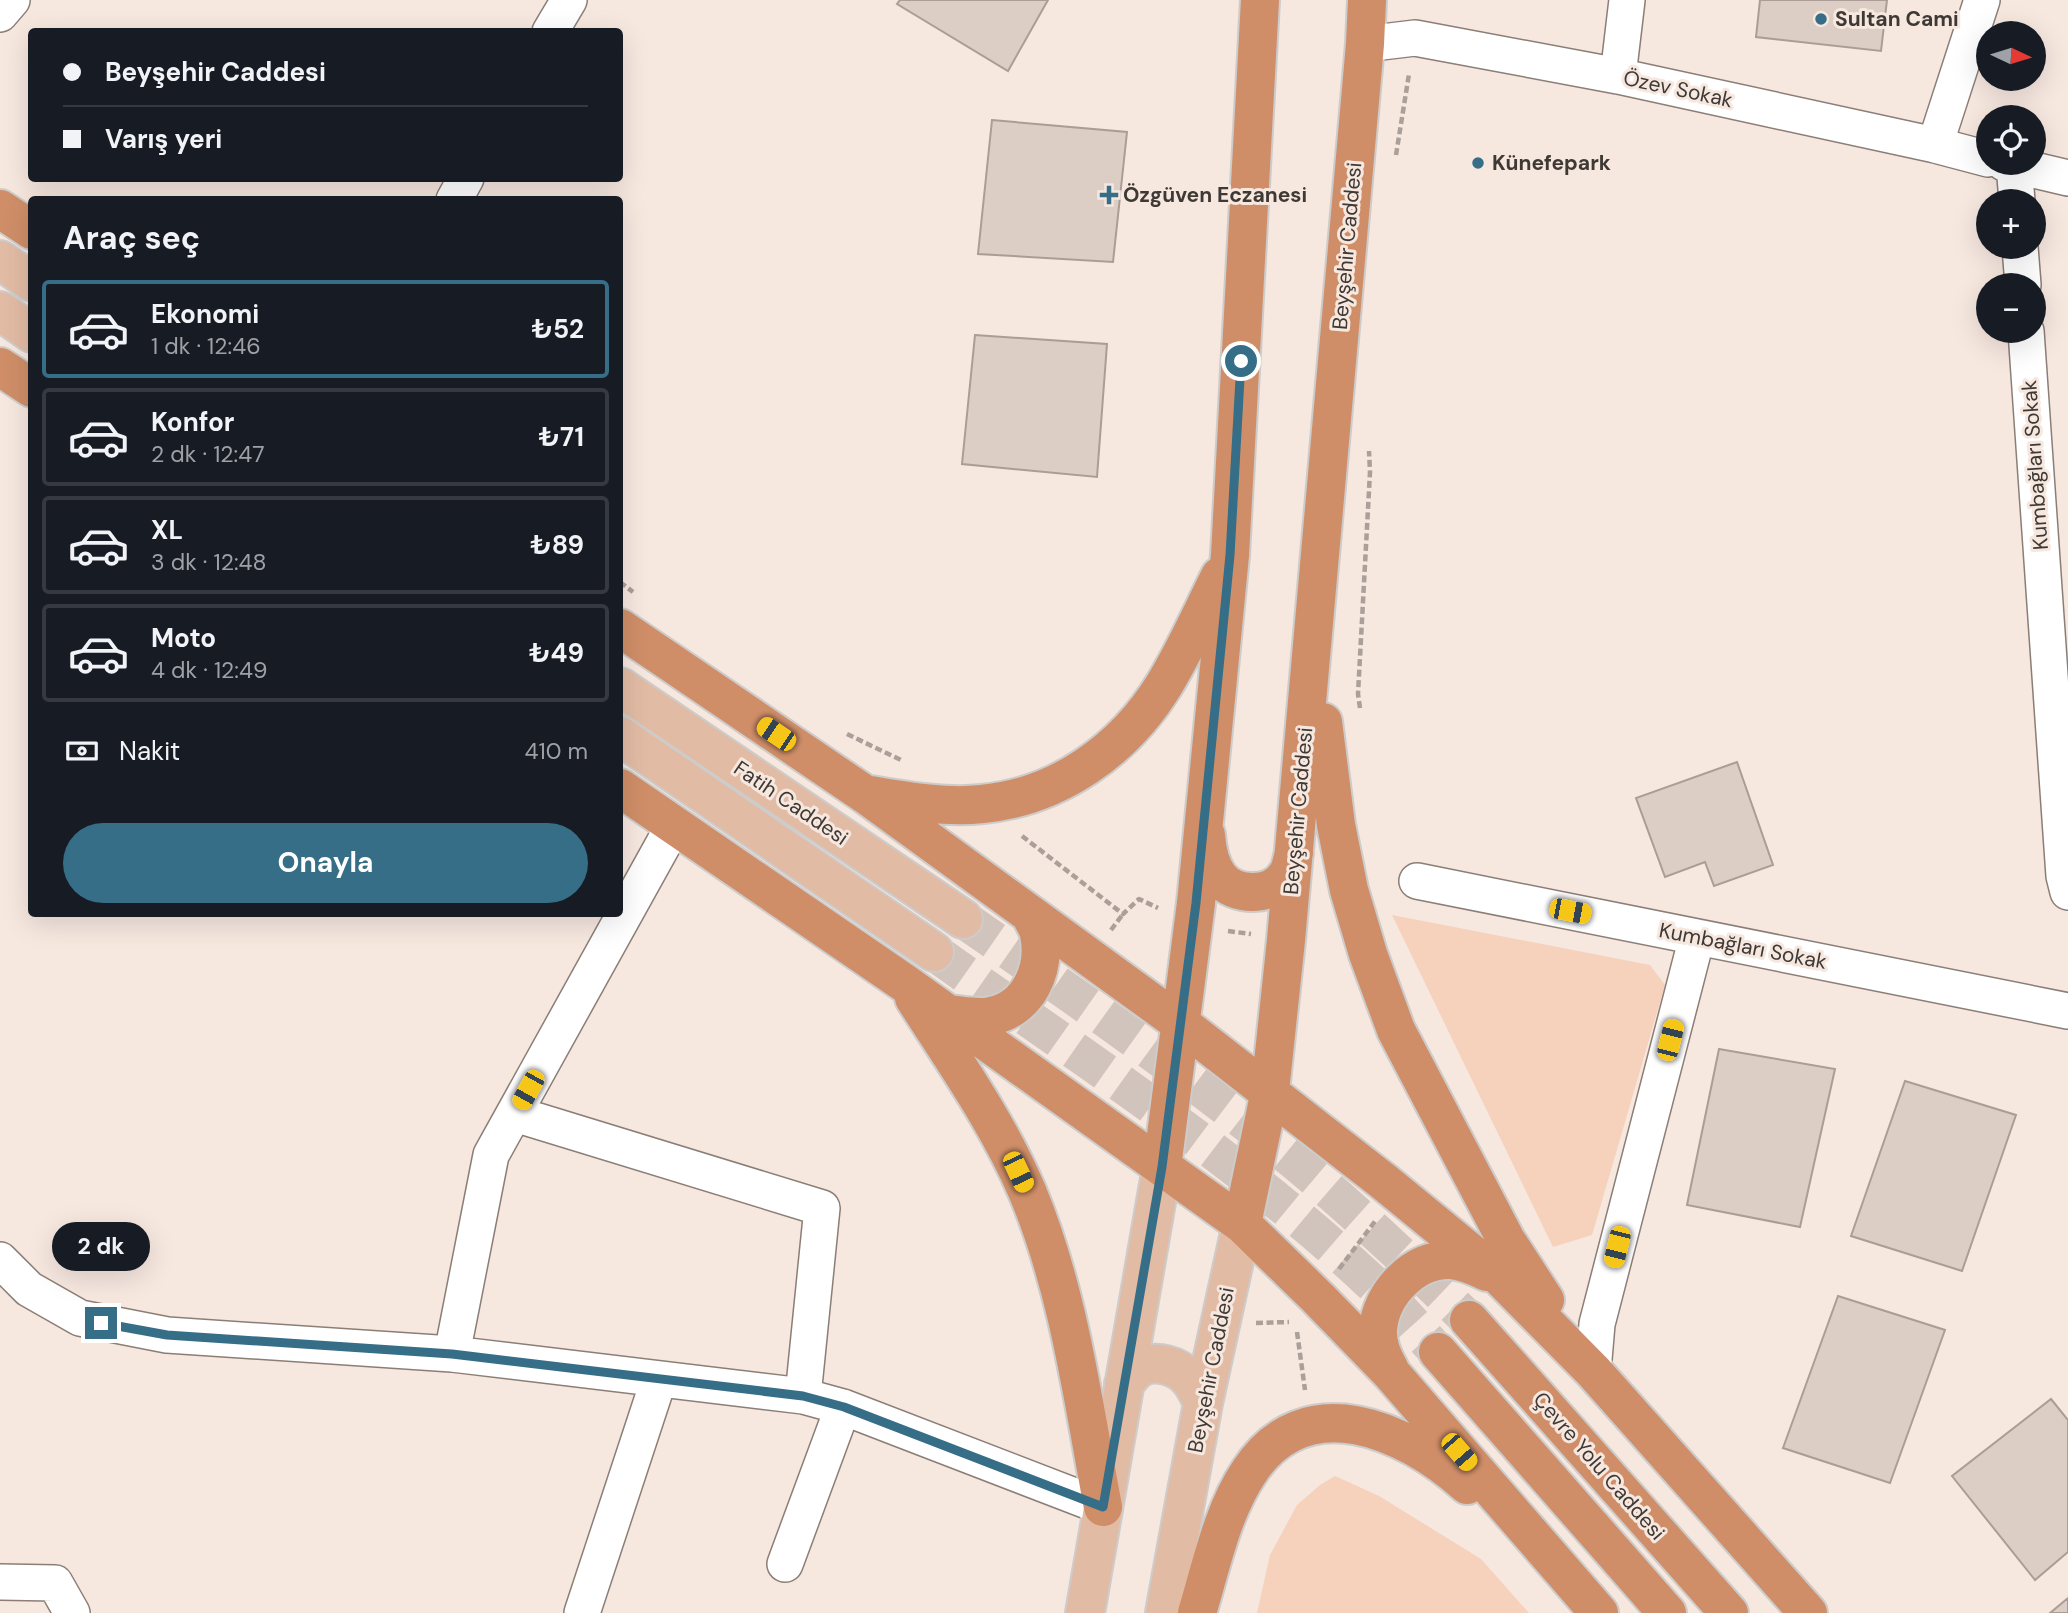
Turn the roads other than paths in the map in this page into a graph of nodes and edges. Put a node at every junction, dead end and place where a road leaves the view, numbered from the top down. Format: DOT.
graph roads {
  1 [pos="12,0"];
  2 [pos="569,0"];
  3 [pos="1260,0"];
  4 [pos="1367,0"];
  5 [pos="1627,0"];
  6 [pos="1982,0"];
  7 [pos="0,14"];
  8 [pos="552,28"];
  9 [pos="1365,44"];
  10 [pos="1618,75"];
  11 [pos="1935,145"];
  12 [pos="1976,155"];
  13 [pos="2046,173"];
  14 [pos="2068,178"];
  15 [pos="0,209"];
  16 [pos="28,227"];
  17 [pos="0,260"];
  18 [pos="28,279"];
  19 [pos="0,311"];
  20 [pos="28,330"];
  21 [pos="2027,343"];
  22 [pos="0,367"];
  23 [pos="28,385"];
  24 [pos="1230,555"];
  25 [pos="1315,623"];
  26 [pos="623,630"];
  27 [pos="623,689"];
  28 [pos="623,738"];
  29 [pos="623,790"];
  30 [pos="866,795"];
  31 [pos="1204,822"];
  32 [pos="674,825"];
  33 [pos="1296,845"];
  34 [pos="1417,881"];
  35 [pos="2068,892"];
  36 [pos="1030,914"];
  37 [pos="963,919"];
  38 [pos="1697,937"];
  39 [pos="934,952"];
  40 [pos="903,982"];
  41 [pos="2068,1011"];
  42 [pos="947,1014"];
  43 [pos="1180,1023"];
  44 [pos="1270,1091"];
  45 [pos="515,1114"];
  46 [pos="1162,1167"];
  47 [pos="1242,1224"];
  48 [pos="0,1260"];
  49 [pos="1499,1276"];
  50 [pos="1469,1320"];
  51 [pos="1438,1352"];
  52 [pos="452,1354"];
  53 [pos="1593,1371"];
  54 [pos="1391,1373"];
  55 [pos="659,1379"];
  56 [pos="1124,1384"];
  57 [pos="803,1396"];
  58 [pos="1203,1403"];
  59 [pos="844,1407"];
  60 [pos="1103,1507"];
  61 [pos="785,1564"];
  62 [pos="1562,1570"];
  63 [pos="0,1583"];
  64 [pos="72,1613"];
  65 [pos="582,1613"];
  66 [pos="1085,1613"];
  67 [pos="1165,1613"];
  68 [pos="1197,1613"];
  69 [pos="1599,1613"];
  70 [pos="1667,1613"];
  71 [pos="1729,1613"];
  72 [pos="1808,1613"];
  1 -- 7 [label="street"];
  2 -- 8 [label="street"];
  3 -- 24 [label="highway"];
  4 -- 9 [label="highway, Beyşehir Caddesi"];
  5 -- 10 [label="street"];
  6 -- 11 [label="street"];
  9 -- 10 [label="street, Özev Sokak"];
  9 -- 25 [label="highway, Beyşehir Caddesi"];
  10 -- 11 [label="street, Özev Sokak"];
  11 -- 12 [label="street, Özev Sokak"];
  13 -- 14 [label="street, Özev Sokak"];
  15 -- 16 [label="highway"];
  17 -- 18 [label="main road"];
  19 -- 20 [label="main road"];
  21 -- 35 [label="street, Kumbağları Sokak"];
  22 -- 23 [label="highway"];
  24 -- 30 [label="highway"];
  24 -- 31 [label="highway"];
  25 -- 33 [label="highway, Beyşehir Caddesi"];
  25 -- 53 [label="highway"];
  26 -- 30 [label="highway"];
  27 -- 37 [label="main road, Fatih Caddesi"];
  28 -- 39 [label="main road, Fatih Caddesi"];
  29 -- 32 [label="highway"];
  30 -- 36 [label="highway"];
  31 -- 33 [label="highway"];
  31 -- 43 [label="highway"];
  32 -- 40 [label="highway"];
  32 -- 45 [label="street"];
  33 -- 44 [label="highway, Beyşehir Caddesi"];
  34 -- 38 [label="street, Kumbağları Sokak"];
  36 -- 42 [label="highway"];
  36 -- 43 [label="highway"];
  38 -- 41 [label="street, Kumbağları Sokak"];
  38 -- 53 [label="street"];
  40 -- 42 [label="highway"];
  40 -- 60 [label="highway"];
  42 -- 46 [label="highway"];
  43 -- 44 [label="highway"];
  43 -- 46 [label="highway"];
  44 -- 47 [label="highway, Beyşehir Caddesi"];
  44 -- 49 [label="highway"];
  45 -- 52 [label="street"];
  45 -- 57 [label="street"];
  46 -- 47 [label="highway"];
  46 -- 56 [label="main road"];
  47 -- 54 [label="highway"];
  47 -- 58 [label="main road, Beyşehir Caddesi"];
  48 -- 52 [label="street"];
  49 -- 53 [label="highway"];
  49 -- 54 [label="highway"];
  50 -- 71 [label="highway, Çevre Yolu Caddesi"];
  51 -- 70 [label="highway"];
  52 -- 55 [label="street"];
  53 -- 72 [label="highway"];
  54 -- 62 [label="highway"];
  55 -- 57 [label="street"];
  55 -- 65 [label="street"];
  56 -- 58 [label="main road"];
  56 -- 60 [label="main road"];
  57 -- 59 [label="street"];
  58 -- 67 [label="main road, Beyşehir Caddesi"];
  59 -- 60 [label="street"];
  59 -- 61 [label="street"];
  60 -- 66 [label="main road"];
  62 -- 68 [label="highway"];
  62 -- 69 [label="highway"];
  63 -- 64 [label="street"];
}
